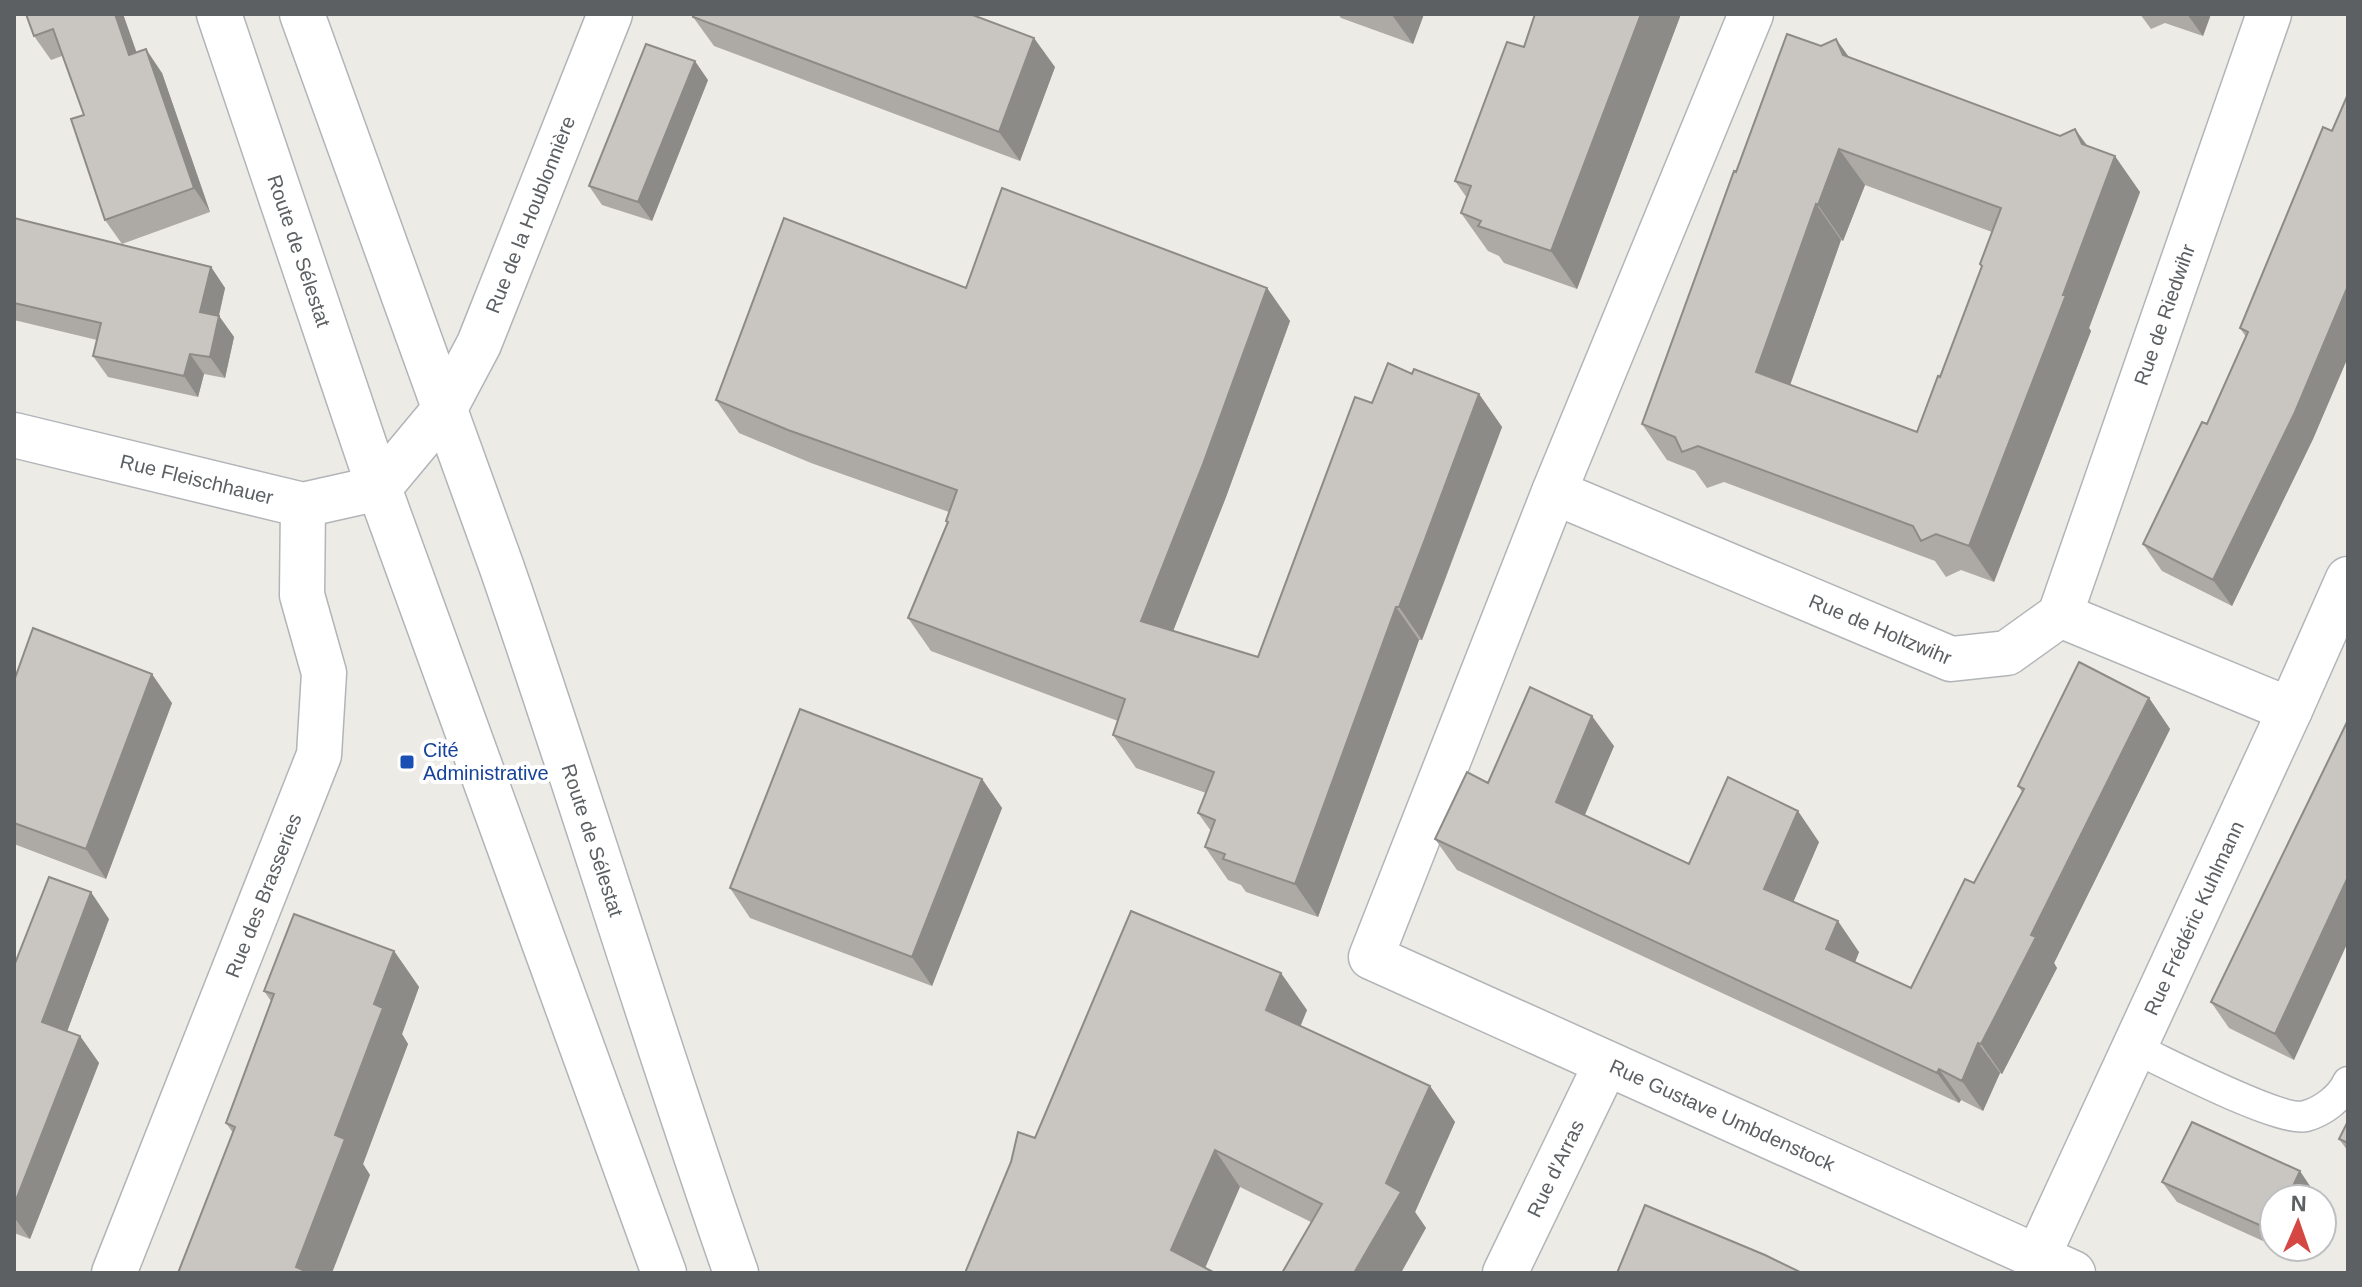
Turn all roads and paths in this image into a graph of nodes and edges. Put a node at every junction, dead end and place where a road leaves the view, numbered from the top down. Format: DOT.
graph roads {
  1 [pos="219,14"];
  2 [pos="302,14"];
  3 [pos="610,14"];
  4 [pos="1751,14"];
  5 [pos="2269,14"];
  6 [pos="444,410"];
  7 [pos="14,435"];
  8 [pos="379,488"];
  9 [pos="1554,492"];
  10 [pos="303,505"];
  11 [pos="2348,579"];
  12 [pos="2060,615"];
  13 [pos="2290,710"];
  14 [pos="2134,1048"];
  15 [pos="1606,1064"];
  16 [pos="2348,1082"];
  17 [pos="2055,1264"];
  18 [pos="114,1273"];
  19 [pos="664,1273"];
  20 [pos="736,1273"];
  21 [pos="1505,1273"];
  1 -- 8 [label="street, Route de Sélestat"];
  2 -- 6 [label="street, Route de Sélestat"];
  3 -- 6 [label="street, Rue de la Houblonnière"];
  4 -- 9 [label="street"];
  5 -- 12 [label="street, Rue de Riedwihr"];
  6 -- 8 [label="street"];
  6 -- 20 [label="street, Route de Sélestat"];
  7 -- 10 [label="street, Rue Fleischhauer"];
  8 -- 10 [label="street, Rue Fleischhauer"];
  8 -- 19 [label="street, Route de Sélestat"];
  9 -- 12 [label="street, Rue de Holtzwihr"];
  9 -- 15 [label="street, Rue Gustave Umbdenstock"];
  10 -- 18 [label="street, Rue des Brasseries"];
  11 -- 13 [label="street, Rue Frédéric Kuhlmann"];
  12 -- 13 [label="street"];
  13 -- 14 [label="street, Rue Frédéric Kuhlmann"];
  14 -- 16 [label="lane"];
  14 -- 17 [label="street, Rue Frédéric Kuhlmann"];
  15 -- 17 [label="street, Rue Gustave Umbdenstock"];
  15 -- 21 [label="street, Rue d'Arras"];
}
